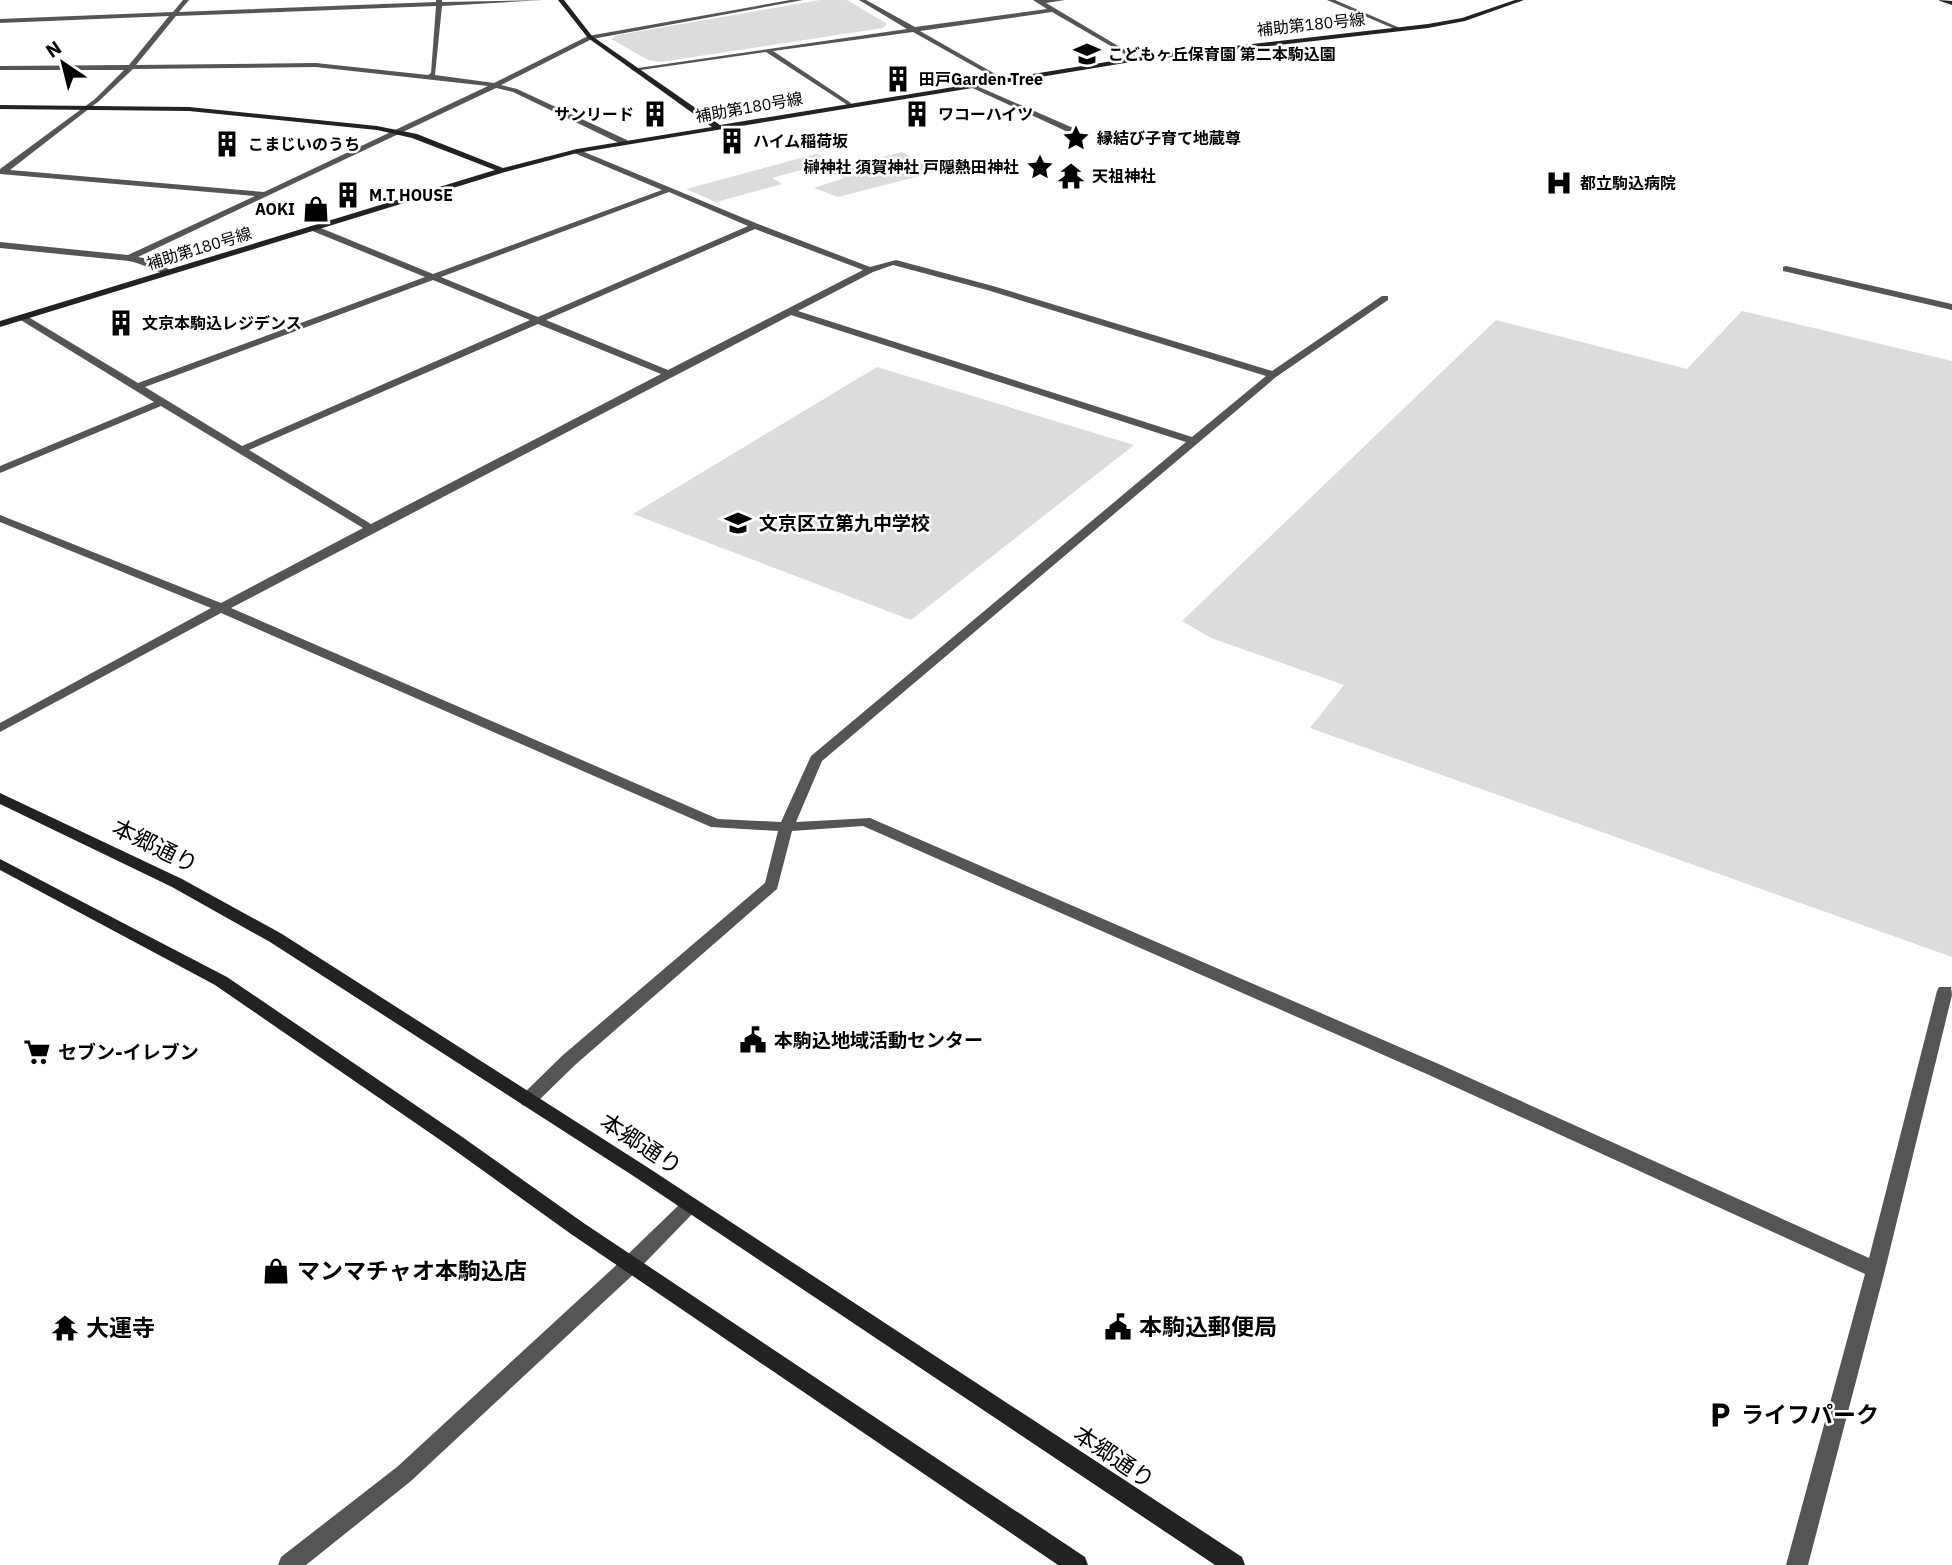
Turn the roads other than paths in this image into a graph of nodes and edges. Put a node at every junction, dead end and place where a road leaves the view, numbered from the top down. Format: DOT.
graph roads {
  1 [pos="186,0"];
  2 [pos="540,0"];
  3 [pos="561,0"];
  4 [pos="800,0"];
  5 [pos="862,0"];
  6 [pos="1062,0"];
  7 [pos="1329,0"];
  8 [pos="1521,0"];
  9 [pos="1942,0"];
  10 [pos="1038,1"];
  11 [pos="439,3"];
  12 [pos="1952,3"];
  13 [pos="1052,10"];
  14 [pos="175,15"];
  15 [pos="0,21"];
  16 [pos="910,29"];
  17 [pos="1397,29"];
  18 [pos="590,37"];
  19 [pos="767,50"];
  20 [pos="1137,59"];
  21 [pos="131,67"];
  22 [pos="0,68"];
  23 [pos="634,69"];
  24 [pos="430,77"];
  25 [pos="1002,80"];
  26 [pos="970,85"];
  27 [pos="494,86"];
  28 [pos="849,104"];
  29 [pos="0,107"];
  30 [pos="88,108"];
  31 [pos="717,127"];
  32 [pos="398,132"];
  33 [pos="1084,136"];
  34 [pos="624,142"];
  35 [pos="577,151"];
  36 [pos="502,170"];
  37 [pos="1,172"];
  38 [pos="668,190"];
  39 [pos="265,194"];
  40 [pos="755,226"];
  41 [pos="313,228"];
  42 [pos="0,245"];
  43 [pos="129,258"];
  44 [pos="1786,269"];
  45 [pos="870,270"];
  46 [pos="167,272"];
  47 [pos="432,278"];
  48 [pos="1385,298"];
  49 [pos="1952,307"];
  50 [pos="789,311"];
  51 [pos="22,317"];
  52 [pos="538,320"];
  53 [pos="0,324"];
  54 [pos="669,374"];
  55 [pos="1273,375"];
  56 [pos="136,387"];
  57 [pos="162,402"];
  58 [pos="1193,441"];
  59 [pos="241,450"];
  60 [pos="0,470"];
  61 [pos="0,518"];
  62 [pos="370,528"];
  63 [pos="219,607"];
  64 [pos="0,728"];
  65 [pos="0,798"];
  66 [pos="786,827"];
  67 [pos="0,864"];
  68 [pos="1945,992"];
  69 [pos="528,1100"];
  70 [pos="690,1205"];
  71 [pos="630,1265"];
  72 [pos="1876,1270"];
  73 [pos="289,1565"];
  74 [pos="1077,1565"];
  75 [pos="1234,1565"];
  76 [pos="1797,1565"];
  1 -- 14 [label="street"];
  2 -- 11 [label="street"];
  3 -- 18 [label="street"];
  4 -- 18 [label="street"];
  5 -- 16 [label="street"];
  6 -- 10 [label="street"];
  7 -- 17 [label="street"];
  8 -- 17 [label="street, 補助第180号線"];
  9 -- 12 [label="street"];
  10 -- 13 [label="street"];
  11 -- 14 [label="street"];
  11 -- 24 [label="street"];
  13 -- 16 [label="street"];
  13 -- 20 [label="street"];
  14 -- 15 [label="street"];
  14 -- 21 [label="street"];
  16 -- 19 [label="street"];
  16 -- 25 [label="street"];
  17 -- 20 [label="street, 補助第180号線"];
  18 -- 23 [label="street"];
  18 -- 27 [label="street"];
  19 -- 23 [label="street"];
  19 -- 28 [label="street"];
  20 -- 25 [label="street, 補助第180号線"];
  21 -- 22 [label="street"];
  21 -- 24 [label="street"];
  21 -- 30 [label="street"];
  23 -- 31 [label="street"];
  24 -- 27 [label="street"];
  25 -- 26 [label="street, 補助第180号線"];
  26 -- 28 [label="street, 補助第180号線"];
  26 -- 33 [label="street"];
  27 -- 32 [label="street"];
  27 -- 34 [label="street"];
  28 -- 31 [label="street, 補助第180号線"];
  29 -- 30 [label="street"];
  30 -- 32 [label="street"];
  30 -- 37 [label="street"];
  31 -- 34 [label="street, 補助第180号線"];
  32 -- 36 [label="street"];
  32 -- 39 [label="street"];
  34 -- 35 [label="street, 補助第180号線"];
  35 -- 36 [label="street, 補助第180号線"];
  35 -- 38 [label="street"];
  36 -- 41 [label="street, 補助第180号線"];
  37 -- 39 [label="street"];
  38 -- 40 [label="street"];
  38 -- 47 [label="street"];
  39 -- 43 [label="street"];
  40 -- 45 [label="street"];
  40 -- 52 [label="street"];
  41 -- 46 [label="street, 補助第180号線"];
  41 -- 47 [label="street"];
  42 -- 43 [label="street"];
  43 -- 46 [label="street"];
  44 -- 49 [label="street"];
  45 -- 50 [label="street"];
  45 -- 55 [label="street"];
  46 -- 51 [label="street, 補助第180号線"];
  47 -- 52 [label="street"];
  47 -- 56 [label="street"];
  48 -- 55 [label="street"];
  50 -- 54 [label="street"];
  50 -- 58 [label="street"];
  51 -- 53 [label="street, 補助第180号線"];
  51 -- 56 [label="street"];
  52 -- 54 [label="street"];
  52 -- 59 [label="street"];
  54 -- 62 [label="street"];
  55 -- 58 [label="street"];
  56 -- 57 [label="street"];
  57 -- 59 [label="street"];
  57 -- 60 [label="street"];
  58 -- 66 [label="street"];
  59 -- 62 [label="street"];
  61 -- 63 [label="street"];
  62 -- 63 [label="street"];
  63 -- 64 [label="street"];
  63 -- 66 [label="street"];
  65 -- 69 [label="street, 本郷通り"];
  66 -- 69 [label="street"];
  66 -- 72 [label="street"];
  67 -- 71 [label="street"];
  68 -- 72 [label="street"];
  69 -- 70 [label="street, 本郷通り"];
  70 -- 71 [label="street"];
  70 -- 75 [label="street, 本郷通り"];
  71 -- 73 [label="street"];
  71 -- 74 [label="street"];
  72 -- 76 [label="street"];
}
